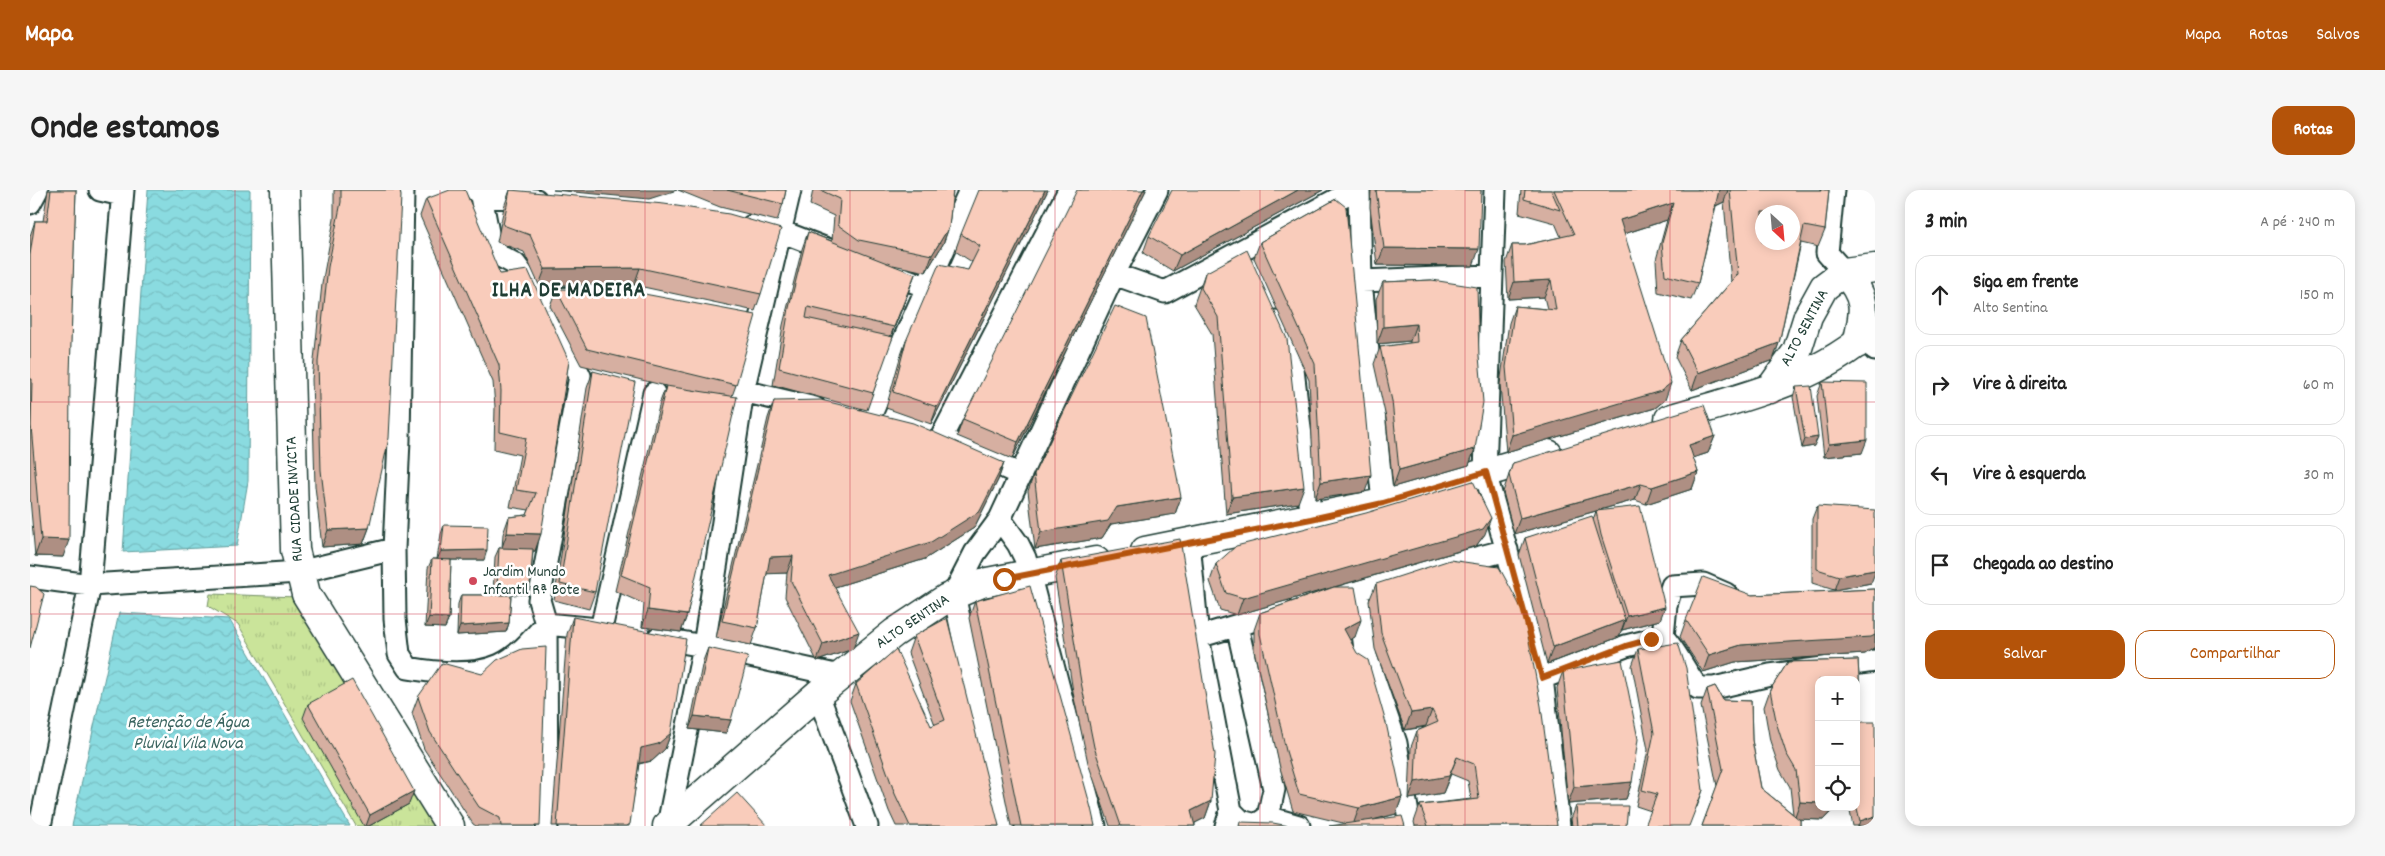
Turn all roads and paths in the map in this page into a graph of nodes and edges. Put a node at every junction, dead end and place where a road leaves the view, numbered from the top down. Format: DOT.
graph roads {
  1 [pos="37,190"];
  2 [pos="100,190"];
  3 [pos="285,190"];
  4 [pos="403,190"];
  5 [pos="790,190"];
  6 [pos="1070,190"];
  7 [pos="1157,190"];
  8 [pos="1354,190"];
  9 [pos="1359,190"];
  10 [pos="1495,190"];
  11 [pos="1833,190"];
  12 [pos="122,192"];
  13 [pos="479,193"];
  14 [pos="961,197"];
  15 [pos="558,202"];
  16 [pos="30,203"];
  17 [pos="731,221"];
  18 [pos="780,231"];
  19 [pos="1875,268"];
  20 [pos="1844,272"];
  21 [pos="1114,274"];
  22 [pos="1491,276"];
  23 [pos="1361,281"];
  24 [pos="927,287"];
  25 [pos="598,297"];
  26 [pos="542,299"];
  27 [pos="1266,302"];
  28 [pos="1808,316"];
  29 [pos="1870,338"];
  30 [pos="1832,359"];
  31 [pos="1769,390"];
  32 [pos="654,393"];
  33 [pos="742,400"];
  34 [pos="720,404"];
  35 [pos="1646,426"];
  36 [pos="1570,448"];
  37 [pos="1486,472"];
  38 [pos="1021,475"];
  39 [pos="1383,503"];
  40 [pos="1000,519"];
  41 [pos="1311,519"];
  42 [pos="1189,542"];
  43 [pos="394,549"];
  44 [pos="1507,550"];
  45 [pos="299,572"];
  46 [pos="1029,574"];
  47 [pos="30,577"];
  48 [pos="90,585"];
  49 [pos="1357,588"];
  50 [pos="954,594"];
  51 [pos="1745,601"];
  52 [pos="546,624"];
  53 [pos="1237,626"];
  54 [pos="619,632"];
  55 [pos="1198,637"];
  56 [pos="1663,637"];
  57 [pos="704,646"];
  58 [pos="1875,661"];
  59 [pos="840,676"];
  60 [pos="1542,678"];
  61 [pos="818,694"];
  62 [pos="40,787"];
  63 [pos="1268,817"];
  64 [pos="1229,819"];
  65 [pos="1410,824"];
  66 [pos="1386,825"];
  67 [pos="40,826"];
  68 [pos="450,826"];
  69 [pos="546,826"];
  70 [pos="667,826"];
  71 [pos="867,826"];
  72 [pos="1003,826"];
  73 [pos="1095,826"];
  74 [pos="1299,826"];
  75 [pos="1560,826"];
  1 -- 16 [label="street"];
  2 -- 12 [label="street"];
  3 -- 45 [label="main road, RUA CIDADE INVICTA"];
  4 -- 43 [label="street"];
  5 -- 18 [label="street"];
  6 -- 38 [label="street"];
  7 -- 21 [label="street"];
  8 -- 21 [label="street"];
  9 -- 23 [label="street"];
  10 -- 22 [label="street"];
  11 -- 20 [label="street"];
  12 -- 48 [label="street"];
  13 -- 15 [label="street"];
  13 -- 26 [label="street"];
  14 -- 24 [label="street"];
  17 -- 18 [label="street"];
  18 -- 24 [label="street"];
  18 -- 33 [label="street"];
  19 -- 20 [label="main road, ALTO SENTINA"];
  20 -- 28 [label="main road, ALTO SENTINA"];
  20 -- 29 [label="main road"];
  21 -- 38 [label="street"];
  22 -- 23 [label="street"];
  22 -- 37 [label="street"];
  23 -- 39 [label="street"];
  24 -- 33 [label="street"];
  25 -- 26 [label="street"];
  26 -- 52 [label="street"];
  27 -- 41 [label="street"];
  28 -- 30 [label="main road"];
  28 -- 31 [label="main road, ALTO SENTINA"];
  29 -- 30 [label="main road, ALTO SENTINA"];
  30 -- 31 [label="main road, ALTO SENTINA"];
  31 -- 35 [label="main road, ALTO SENTINA"];
  32 -- 54 [label="street"];
  33 -- 34 [label="street"];
  33 -- 57 [label="street"];
  36 -- 37 [label="main road, ALTO SENTINA"];
  37 -- 39 [label="main road, ALTO SENTINA"];
  37 -- 44 [label="street"];
  38 -- 40 [label="street"];
  39 -- 41 [label="main road, ALTO SENTINA"];
  40 -- 46 [label="street"];
  40 -- 50 [label="street"];
  41 -- 42 [label="main road, ALTO SENTINA"];
  42 -- 46 [label="main road, ALTO SENTINA"];
  42 -- 55 [label="street"];
  43 -- 45 [label="street"];
  43 -- 52 [label="street"];
  44 -- 49 [label="street"];
  44 -- 60 [label="street"];
  45 -- 48 [label="street"];
  45 -- 68 [label="main road, RUA CIDADE INVICTA"];
  46 -- 50 [label="main road, ALTO SENTINA"];
  46 -- 73 [label="street"];
  47 -- 48 [label="street"];
  48 -- 62 [label="street"];
  49 -- 53 [label="street"];
  49 -- 65 [label="street"];
  50 -- 59 [label="main road, ALTO SENTINA"];
  50 -- 72 [label="street"];
  51 -- 56 [label="street"];
  52 -- 54 [label="street"];
  52 -- 69 [label="street"];
  53 -- 55 [label="street"];
  53 -- 63 [label="street"];
  54 -- 57 [label="street"];
  55 -- 64 [label="street"];
  56 -- 58 [label="street"];
  56 -- 60 [label="street"];
  57 -- 59 [label="street"];
  57 -- 70 [label="street"];
  59 -- 61 [label="main road, ALTO SENTINA"];
  60 -- 75 [label="street"];
  61 -- 70 [label="main road, ALTO SENTINA"];
  61 -- 71 [label="street"];
  62 -- 67 [label="street"];
  63 -- 64 [label="street"];
  63 -- 74 [label="street"];
  65 -- 66 [label="street"];
}
